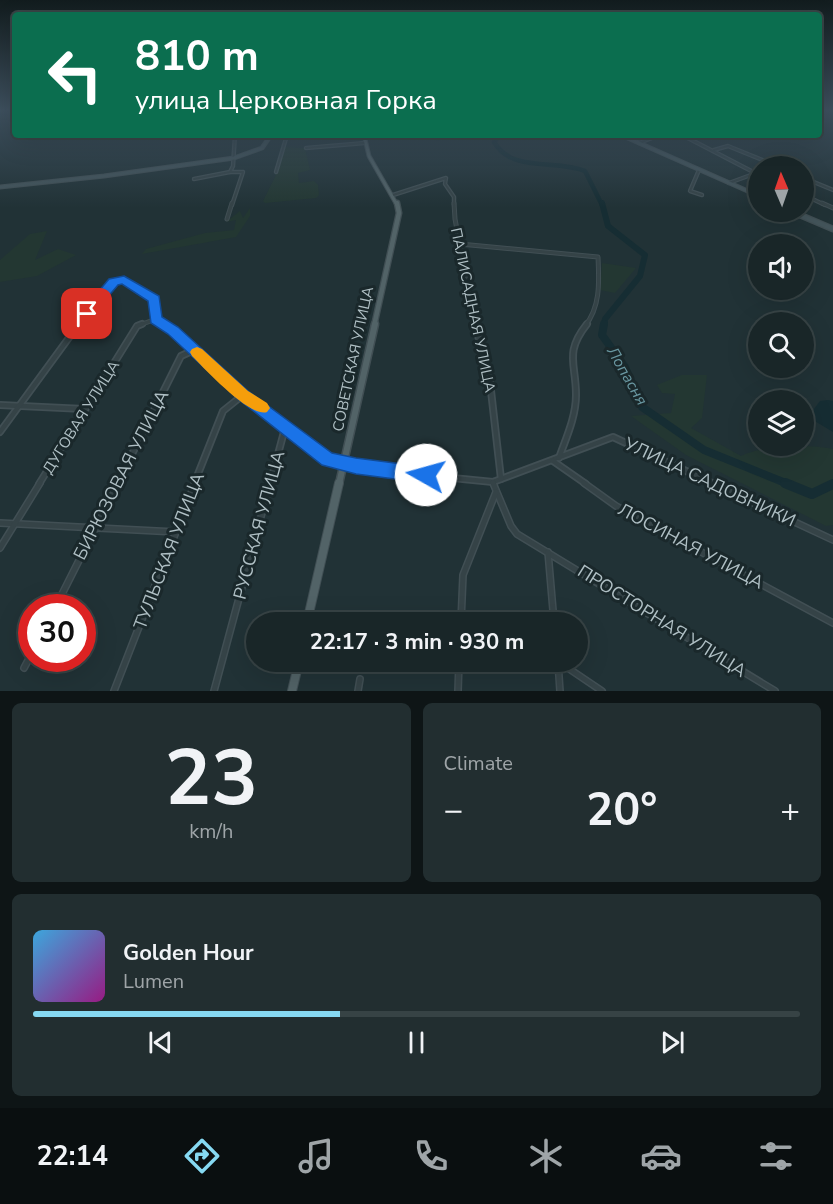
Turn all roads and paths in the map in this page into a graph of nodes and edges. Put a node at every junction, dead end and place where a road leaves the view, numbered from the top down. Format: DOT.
graph roads {
  1 [pos="235,143"];
  2 [pos="266,143"];
  3 [pos="285,143"];
  4 [pos="362,143"];
  5 [pos="365,143"];
  6 [pos="639,143"];
  7 [pos="699,143"];
  8 [pos="306,148"];
  9 [pos="713,150"];
  10 [pos="753,156"];
  11 [pos="234,158"];
  12 [pos="748,169"];
  13 [pos="699,170"];
  14 [pos="230,172"];
  15 [pos="276,172"];
  16 [pos="748,177"];
  17 [pos="194,179"];
  18 [pos="814,182"];
  19 [pos="729,183"];
  20 [pos="0,187"];
  21 [pos="833,190"];
  22 [pos="748,191"];
  23 [pos="393,195"];
  24 [pos="702,195"];
  25 [pos="814,199"];
  26 [pos="833,208"];
  27 [pos="227,219"];
  28 [pos="814,221"];
  29 [pos="833,229"];
  30 [pos="460,244"];
  31 [pos="156,319"];
  32 [pos="194,350"];
  33 [pos="243,395"];
  34 [pos="0,405"];
  35 [pos="19,406"];
  36 [pos="85,409"];
  37 [pos="285,428"];
  38 [pos="0,432"];
  39 [pos="556,460"];
  40 [pos="344,464"];
  41 [pos="501,479"];
  42 [pos="494,482"];
  43 [pos="496,492"];
  44 [pos="0,523"];
  45 [pos="15,524"];
  46 [pos="95,528"];
  47 [pos="176,532"];
  48 [pos="833,540"];
  49 [pos="0,548"];
  50 [pos="548,551"];
  51 [pos="61,594"];
  52 [pos="309,612"];
  53 [pos="461,612"];
  54 [pos="553,612"];
  55 [pos="833,623"];
  56 [pos="297,672"];
  57 [pos="459,672"];
  58 [pos="559,672"];
  59 [pos="574,672"];
  60 [pos="360,679"];
  61 [pos="114,691"];
  62 [pos="214,691"];
  63 [pos="292,691"];
  64 [pos="358,691"];
  65 [pos="458,691"];
  66 [pos="560,691"];
  67 [pos="602,691"];
  68 [pos="775,691"];
  1 -- 11 [label="street"];
  2 -- 11 [label="main road"];
  3 -- 15 [label="street"];
  4 -- 8 [label="street"];
  5 -- 23 [label="main road, СОВЕТСКАЯ УЛИЦА"];
  6 -- 13 [label="main road"];
  7 -- 9 [label="street"];
  9 -- 10 [label="street"];
  9 -- 12 [label="street"];
  11 -- 14 [label="street"];
  11 -- 20 [label="main road"];
  13 -- 19 [label="main road"];
  13 -- 24 [label="street"];
  14 -- 17 [label="street"];
  14 -- 27 [label="street"];
  16 -- 19 [label="street"];
  18 -- 21 [label="street"];
  19 -- 22 [label="main road"];
  23 -- 30 [label="street, ПАЛИСАДНАЯ УЛИЦА"];
  23 -- 40 [label="main road, СОВЕТСКАЯ УЛИЦА"];
  25 -- 26 [label="street"];
  28 -- 29 [label="main road"];
  30 -- 39 [label="street"];
  30 -- 41 [label="street, ПАЛИСАДНАЯ УЛИЦА"];
  31 -- 32 [label="street"];
  31 -- 35 [label="street"];
  31 -- 36 [label="street, ДУГОВАЯ УЛИЦА"];
  32 -- 33 [label="street"];
  32 -- 46 [label="street, БИРЮЗОВАЯ УЛИЦА"];
  33 -- 37 [label="street"];
  33 -- 47 [label="street, ТУЛЬСКАЯ УЛИЦА"];
  34 -- 35 [label="street"];
  35 -- 36 [label="street"];
  35 -- 38 [label="street"];
  36 -- 45 [label="street, ДУГОВАЯ УЛИЦА"];
  37 -- 40 [label="street"];
  37 -- 62 [label="street, РУССКАЯ УЛИЦА"];
  39 -- 41 [label="street, УЛИЦА САДОВНИКИ"];
  39 -- 48 [label="street, УЛИЦА САДОВНИКИ"];
  39 -- 55 [label="street, ЛОСИНАЯ УЛИЦА"];
  40 -- 42 [label="street"];
  40 -- 52 [label="main road, СОВЕТСКАЯ УЛИЦА"];
  41 -- 42 [label="street, УЛИЦА САДОВНИКИ"];
  42 -- 43 [label="street, ПРОСТОРНАЯ УЛИЦА"];
  43 -- 50 [label="street, ПРОСТОРНАЯ УЛИЦА"];
  43 -- 53 [label="street"];
  44 -- 45 [label="street"];
  45 -- 46 [label="street"];
  45 -- 49 [label="street, ДУГОВАЯ УЛИЦА"];
  46 -- 47 [label="street"];
  46 -- 51 [label="street, БИРЮЗОВАЯ УЛИЦА"];
  47 -- 61 [label="street, ТУЛЬСКАЯ УЛИЦА"];
  50 -- 54 [label="street"];
  50 -- 68 [label="street, ПРОСТОРНАЯ УЛИЦА"];
  56 -- 63 [label="main road"];
  57 -- 65 [label="street"];
  58 -- 66 [label="street"];
  59 -- 67 [label="street"];
  60 -- 64 [label="street"];
}
